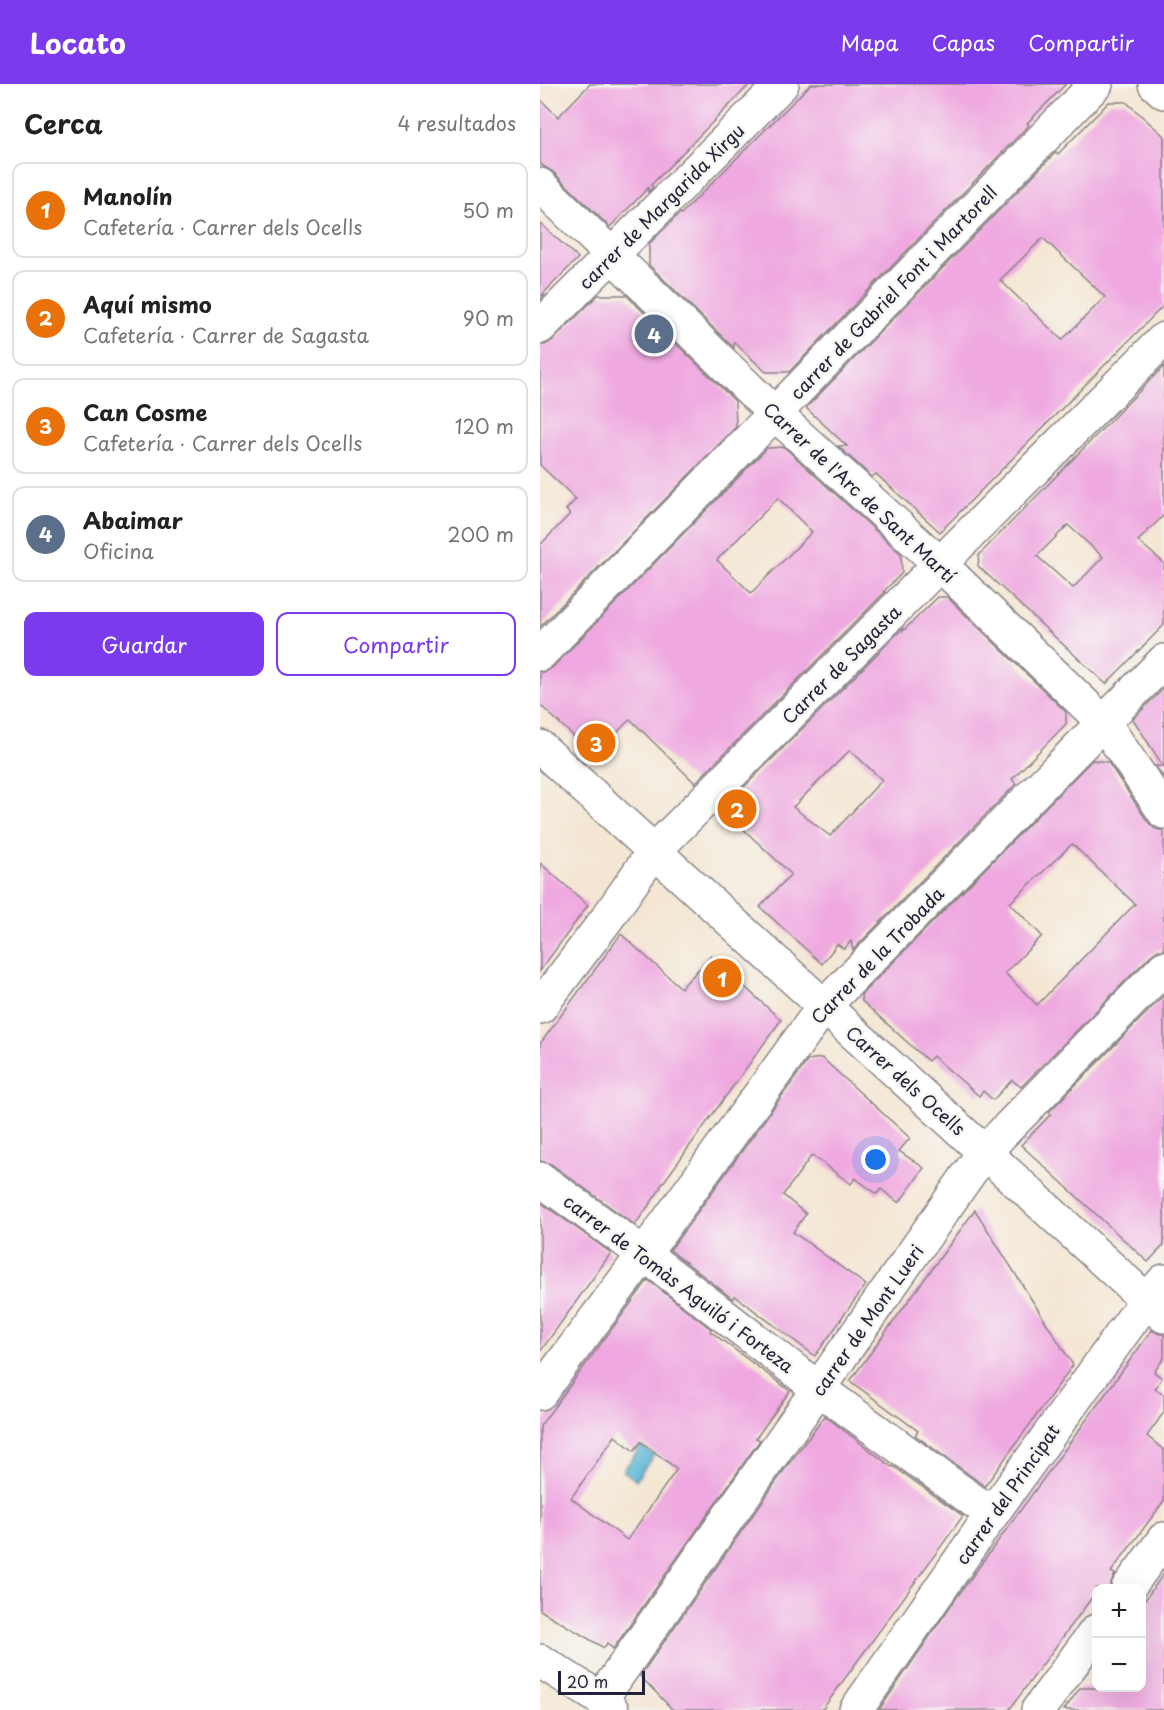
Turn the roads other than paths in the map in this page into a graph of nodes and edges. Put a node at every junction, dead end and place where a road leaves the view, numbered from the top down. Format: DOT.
graph roads {
  1 [pos="782,84"];
  2 [pos="1096,84"];
  3 [pos="1155,84"];
  4 [pos="1164,92"];
  5 [pos="540,185"];
  6 [pos="612,256"];
  7 [pos="540,327"];
  8 [pos="1164,339"];
  9 [pos="774,413"];
  10 [pos="940,564"];
  11 [pos="540,654"];
  12 [pos="1164,661"];
  13 [pos="1104,723"];
  14 [pos="540,747"];
  15 [pos="1164,813"];
  16 [pos="654,851"];
  17 [pos="1164,968"];
  18 [pos="824,1006"];
  19 [pos="540,1007"];
  20 [pos="984,1152"];
  21 [pos="540,1179"];
  22 [pos="644,1254"];
  23 [pos="1158,1299"];
  24 [pos="819,1389"];
  25 [pos="540,1394"];
  26 [pos="992,1514"];
  27 [pos="1164,1539"];
  28 [pos="1131,1584"];
  29 [pos="1092,1636"];
  30 [pos="540,1661"];
  31 [pos="606,1704"];
  32 [pos="856,1710"];
  33 [pos="1038,1710"];
  1 -- 6 [label="street, carrer de Margarida Xirgu"];
  2 -- 9 [label="street, carrer de Gabriel Font i Martorell"];
  3 -- 4 [label="street"];
  5 -- 6 [label="street, Carrer de l'Arc de Sant Martí"];
  6 -- 7 [label="street, carrer de Margarida Xirgu"];
  6 -- 9 [label="street, Carrer de l'Arc de Sant Martí"];
  8 -- 10 [label="street, Carrer de Sagasta"];
  9 -- 10 [label="street, Carrer de l'Arc de Sant Martí"];
  9 -- 11 [label="street, carrer de Gabriel Font i Martorell"];
  10 -- 13 [label="street, Carrer de l'Arc de Sant Martí"];
  10 -- 16 [label="street, Carrer de Sagasta"];
  12 -- 13 [label="street, Carrer de la Trobada"];
  13 -- 15 [label="street, Carrer de l'Arc de Sant Martí"];
  13 -- 18 [label="street, Carrer de la Trobada"];
  14 -- 16 [label="street, Carrer dels Ocells"];
  16 -- 18 [label="street, Carrer dels Ocells"];
  16 -- 19 [label="street, Carrer de Sagasta"];
  17 -- 20 [label="street, carrer de Mont Lueri"];
  18 -- 20 [label="street, Carrer dels Ocells"];
  18 -- 22 [label="street, Carrer de la Trobada"];
  20 -- 23 [label="street, Carrer dels Ocells"];
  20 -- 24 [label="street, carrer de Mont Lueri"];
  21 -- 22 [label="street, carrer de Tomàs Aguiló i Forteza"];
  22 -- 24 [label="street, carrer de Tomàs Aguiló i Forteza"];
  22 -- 25 [label="street, Carrer de la Trobada"];
  23 -- 26 [label="street, carrer del Principat"];
  24 -- 26 [label="street, carrer de Tomàs Aguiló i Forteza"];
  24 -- 31 [label="street, carrer de Mont Lueri"];
  26 -- 32 [label="street, carrer del Principat"];
  27 -- 28 [label="street"];
  29 -- 33 [label="street"];
  30 -- 31 [label="street"];
}
